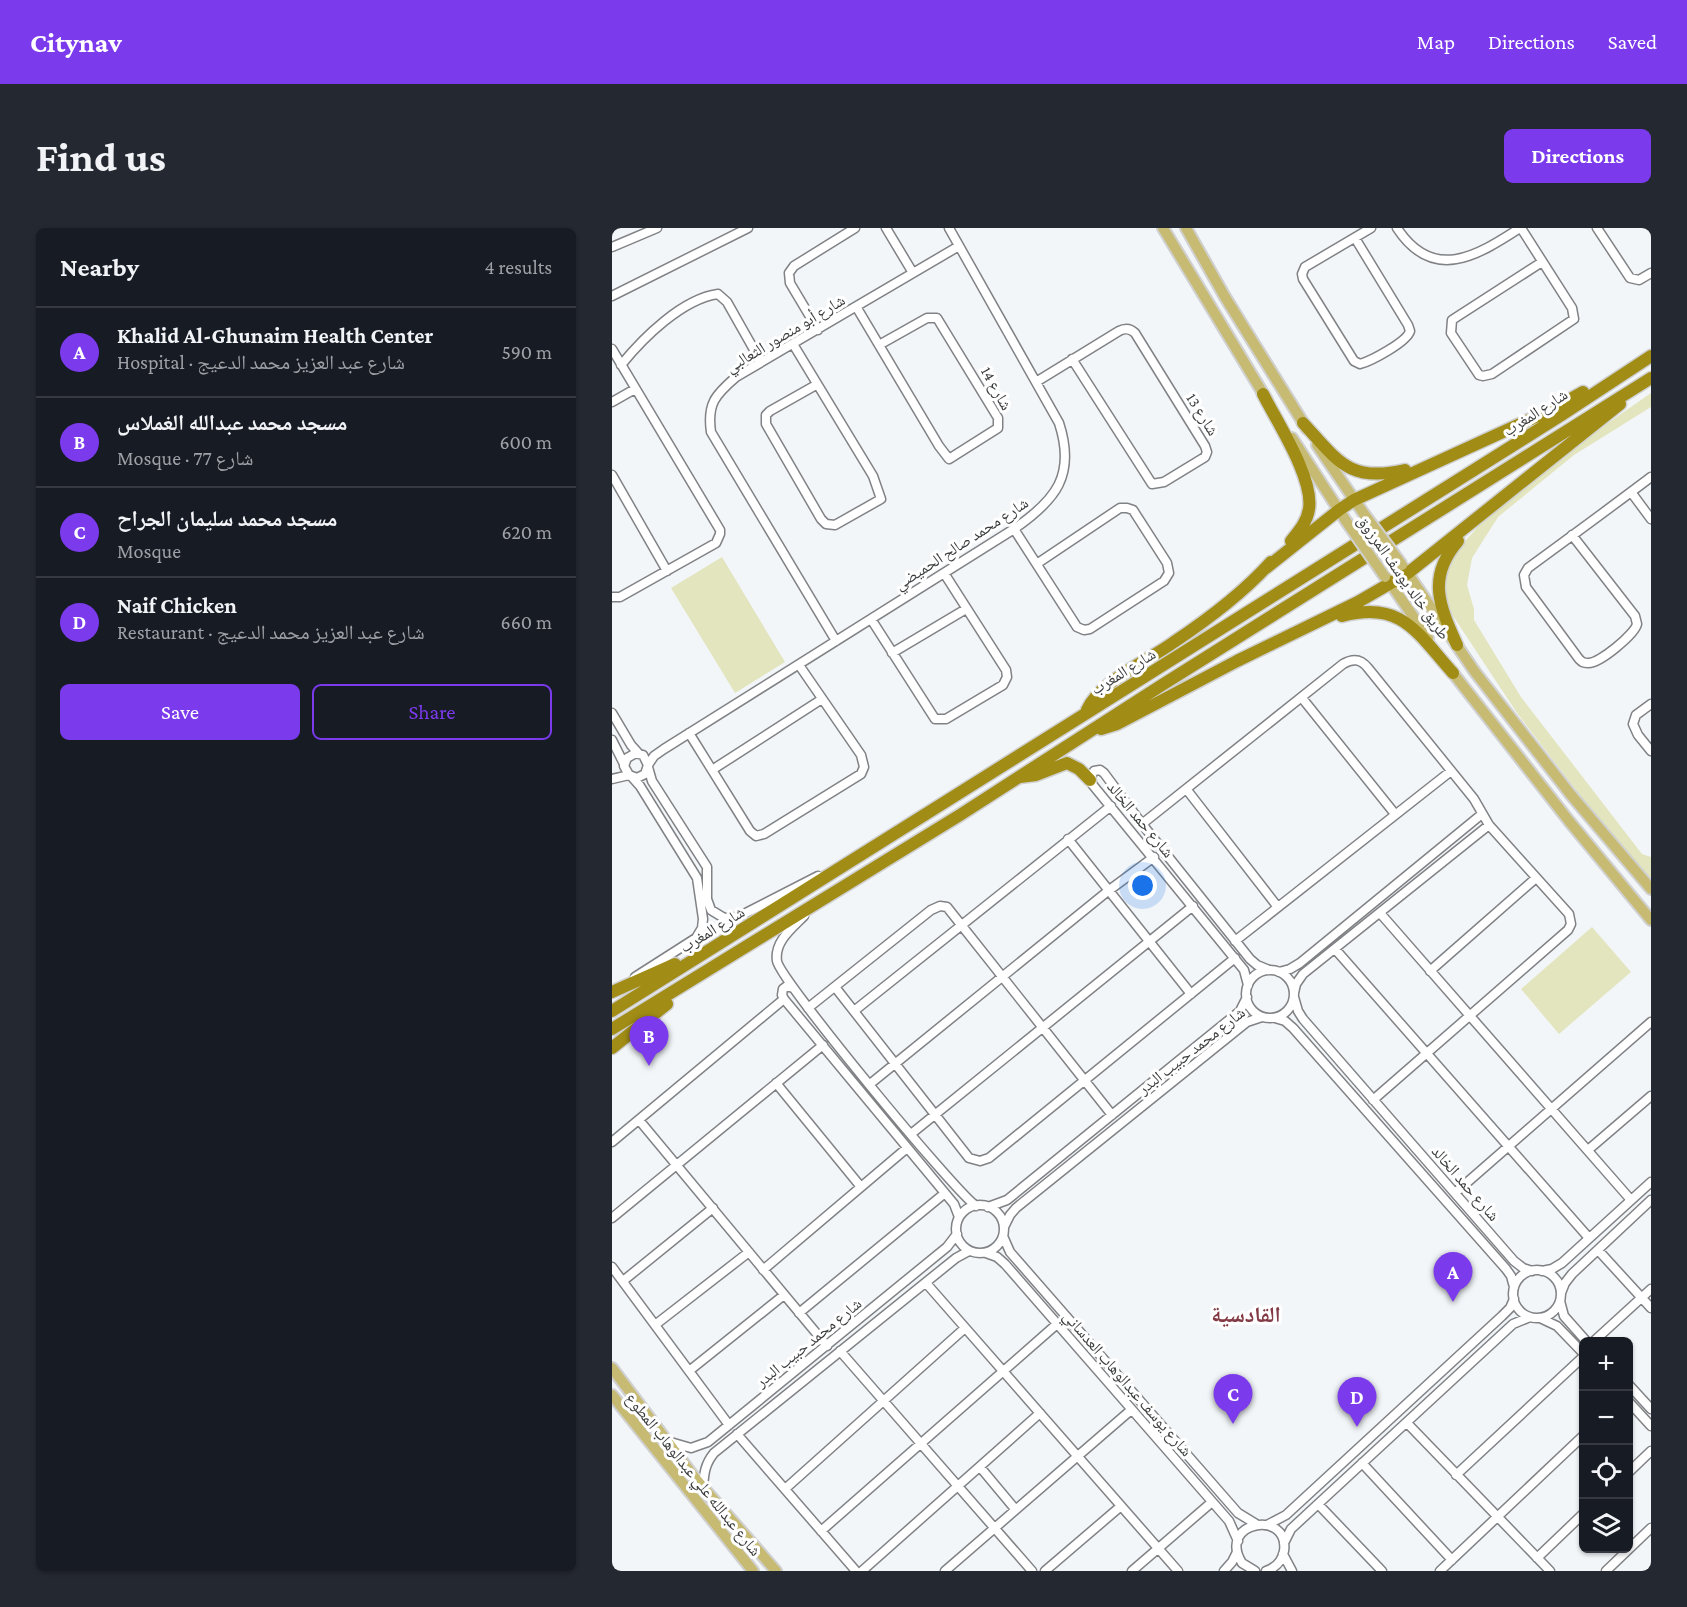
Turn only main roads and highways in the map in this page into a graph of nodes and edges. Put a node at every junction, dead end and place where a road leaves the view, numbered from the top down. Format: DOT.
graph roads {
  1 [pos="1163,228"];
  2 [pos="1186,228"];
  3 [pos="1651,356"];
  4 [pos="1651,378"];
  5 [pos="1263,394"];
  6 [pos="1303,423"];
  7 [pos="1432,463"];
  8 [pos="1354,500"];
  9 [pos="1339,510"];
  10 [pos="1480,517"];
  11 [pos="1266,568"];
  12 [pos="1405,569"];
  13 [pos="1388,580"];
  14 [pos="1309,627"];
  15 [pos="1456,645"];
  16 [pos="1453,673"];
  17 [pos="1085,714"];
  18 [pos="1093,730"];
  19 [pos="1016,777"];
  20 [pos="1090,780"];
  21 [pos="1651,889"];
  22 [pos="1651,920"];
  23 [pos="717,945"];
  24 [pos="702,976"];
  25 [pos="612,992"];
  26 [pos="612,1011"];
  27 [pos="612,1029"];
  28 [pos="612,1048"];
  29 [pos="612,1368"];
  30 [pos="612,1395"];
  31 [pos="753,1571"];
  32 [pos="776,1571"];
  1 -- 5 [label="main road, طريق خالد يوسف المرزوق"];
  2 -- 6 [label="main road, طريق خالد يوسف المرزوق"];
  3 -- 7 [label="highway"];
  3 -- 17 [label="highway, شارع المغرب"];
  4 -- 10 [label="highway"];
  4 -- 18 [label="highway, شارع المغرب"];
  5 -- 9 [label="main road, طريق خالد يوسف المرزوق"];
  5 -- 11 [label="highway"];
  6 -- 7 [label="highway"];
  6 -- 8 [label="main road, طريق خالد يوسف المرزوق"];
  7 -- 8 [label="highway"];
  8 -- 9 [label="highway"];
  8 -- 12 [label="main road, طريق خالد يوسف المرزوق, bridge"];
  9 -- 11 [label="highway"];
  9 -- 13 [label="main road, طريق خالد يوسف المرزوق, bridge"];
  10 -- 12 [label="highway"];
  10 -- 15 [label="highway"];
  11 -- 17 [label="highway"];
  12 -- 13 [label="highway"];
  12 -- 15 [label="main road, طريق خالد يوسف المرزوق"];
  13 -- 14 [label="highway"];
  13 -- 16 [label="main road, طريق خالد يوسف المرزوق"];
  14 -- 16 [label="highway"];
  14 -- 18 [label="highway"];
  15 -- 21 [label="main road, طريق خالد يوسف المرزوق"];
  16 -- 22 [label="main road, طريق خالد يوسف المرزوق"];
  17 -- 23 [label="highway, شارع المغرب"];
  18 -- 19 [label="highway, شارع المغرب"];
  19 -- 20 [label="highway"];
  19 -- 24 [label="highway, شارع المغرب"];
  23 -- 25 [label="highway"];
  23 -- 26 [label="highway, شارع المغرب"];
  24 -- 27 [label="highway, شارع المغرب"];
  24 -- 28 [label="highway"];
  29 -- 32 [label="main road, شارع عبدالله علي عبدالوهاب المطوع"];
  30 -- 31 [label="main road, شارع عبدالله علي عبدالوهاب المطوع"];
}
